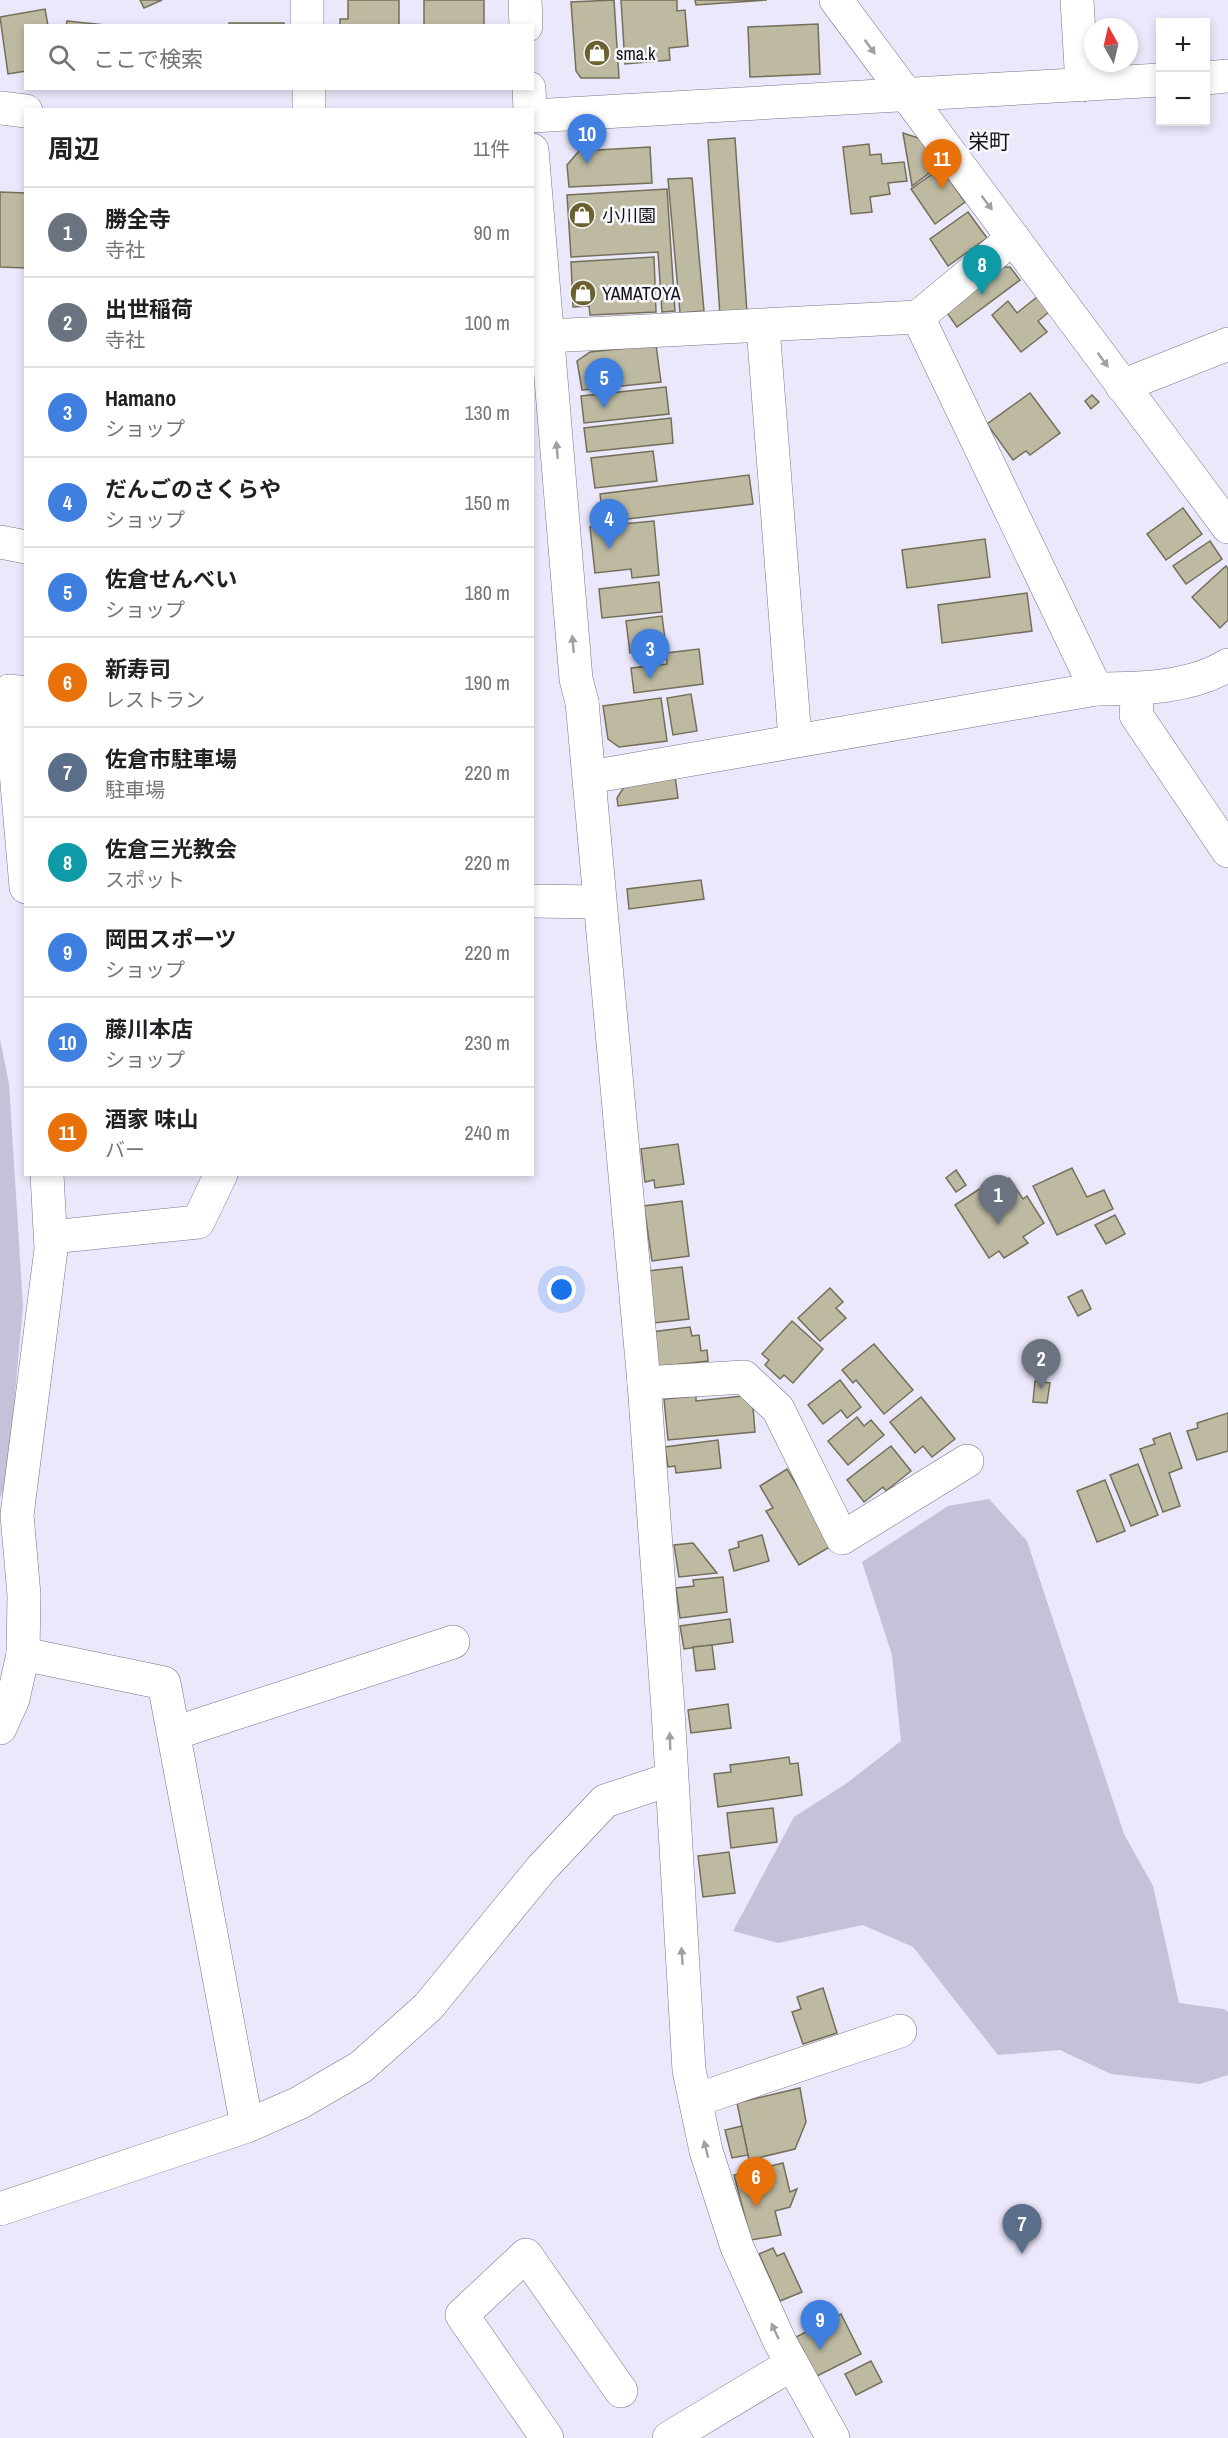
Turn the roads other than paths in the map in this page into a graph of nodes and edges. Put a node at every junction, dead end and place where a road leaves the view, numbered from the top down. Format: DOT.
graph roads {
  1 [pos="307,0"];
  2 [pos="525,0"];
  3 [pos="836,0"];
  4 [pos="1077,0"];
  5 [pos="307,24"];
  6 [pos="526,24"];
  7 [pos="1228,76"];
  8 [pos="1210,78"];
  9 [pos="1156,81"];
  10 [pos="1082,85"];
  11 [pos="309,90"];
  12 [pos="529,90"];
  13 [pos="906,95"];
  14 [pos="0,108"];
  15 [pos="309,108"];
  16 [pos="530,108"];
  17 [pos="24,111"];
  18 [pos="534,116"];
  19 [pos="534,173"];
  20 [pos="1014,238"];
  21 [pos="918,317"];
  22 [pos="763,327"];
  23 [pos="548,336"];
  24 [pos="1228,344"];
  25 [pos="1122,386"];
  26 [pos="1228,527"];
  27 [pos="0,542"];
  28 [pos="24,548"];
  29 [pos="1228,665"];
  30 [pos="1096,689"];
  31 [pos="1138,689"];
  32 [pos="24,693"];
  33 [pos="795,739"];
  34 [pos="590,777"];
  35 [pos="1228,851"];
  36 [pos="24,865"];
  37 [pos="534,901"];
  38 [pos="599,902"];
  39 [pos="47,1176"];
  40 [pos="220,1176"];
  41 [pos="51,1237"];
  42 [pos="644,1383"];
  43 [pos="967,1461"];
  44 [pos="453,1642"];
  45 [pos="23,1654"];
  46 [pos="0,1728"];
  47 [pos="175,1733"];
  48 [pos="671,1779"];
  49 [pos="900,2031"];
  50 [pos="696,2100"];
  51 [pos="247,2126"];
  52 [pos="0,2209"];
  53 [pos="792,2364"];
  54 [pos="621,2391"];
  55 [pos="547,2438"];
  56 [pos="669,2438"];
  57 [pos="833,2438"];
  1 -- 5 [label="street"];
  2 -- 6 [label="street"];
  3 -- 13 [label="street, one-way"];
  4 -- 10 [label="street"];
  7 -- 8 [label="street"];
  9 -- 10 [label="street"];
  10 -- 13 [label="street"];
  11 -- 15 [label="street"];
  12 -- 16 [label="street"];
  13 -- 18 [label="street"];
  13 -- 20 [label="street, one-way"];
  14 -- 17 [label="street"];
  19 -- 23 [label="street"];
  20 -- 21 [label="street"];
  20 -- 25 [label="street, one-way"];
  21 -- 22 [label="street"];
  21 -- 30 [label="street"];
  22 -- 23 [label="street"];
  22 -- 33 [label="street"];
  34 -- 23 [label="street, one-way"];
  24 -- 25 [label="street"];
  25 -- 26 [label="street"];
  27 -- 28 [label="street"];
  29 -- 31 [label="street"];
  30 -- 31 [label="street"];
  30 -- 33 [label="street"];
  31 -- 35 [label="street"];
  32 -- 36 [label="street"];
  33 -- 34 [label="street"];
  34 -- 38 [label="street"];
  37 -- 38 [label="street"];
  38 -- 42 [label="street"];
  39 -- 41 [label="street"];
  40 -- 41 [label="street"];
  41 -- 45 [label="street"];
  42 -- 43 [label="street"];
  48 -- 42 [label="street, one-way"];
  44 -- 47 [label="street"];
  45 -- 46 [label="street"];
  45 -- 47 [label="street"];
  47 -- 51 [label="street"];
  50 -- 48 [label="street, one-way"];
  48 -- 51 [label="street"];
  49 -- 50 [label="street"];
  53 -- 50 [label="street, one-way"];
  51 -- 52 [label="street"];
  53 -- 56 [label="street"];
  53 -- 57 [label="street"];
  54 -- 55 [label="street"];
}
